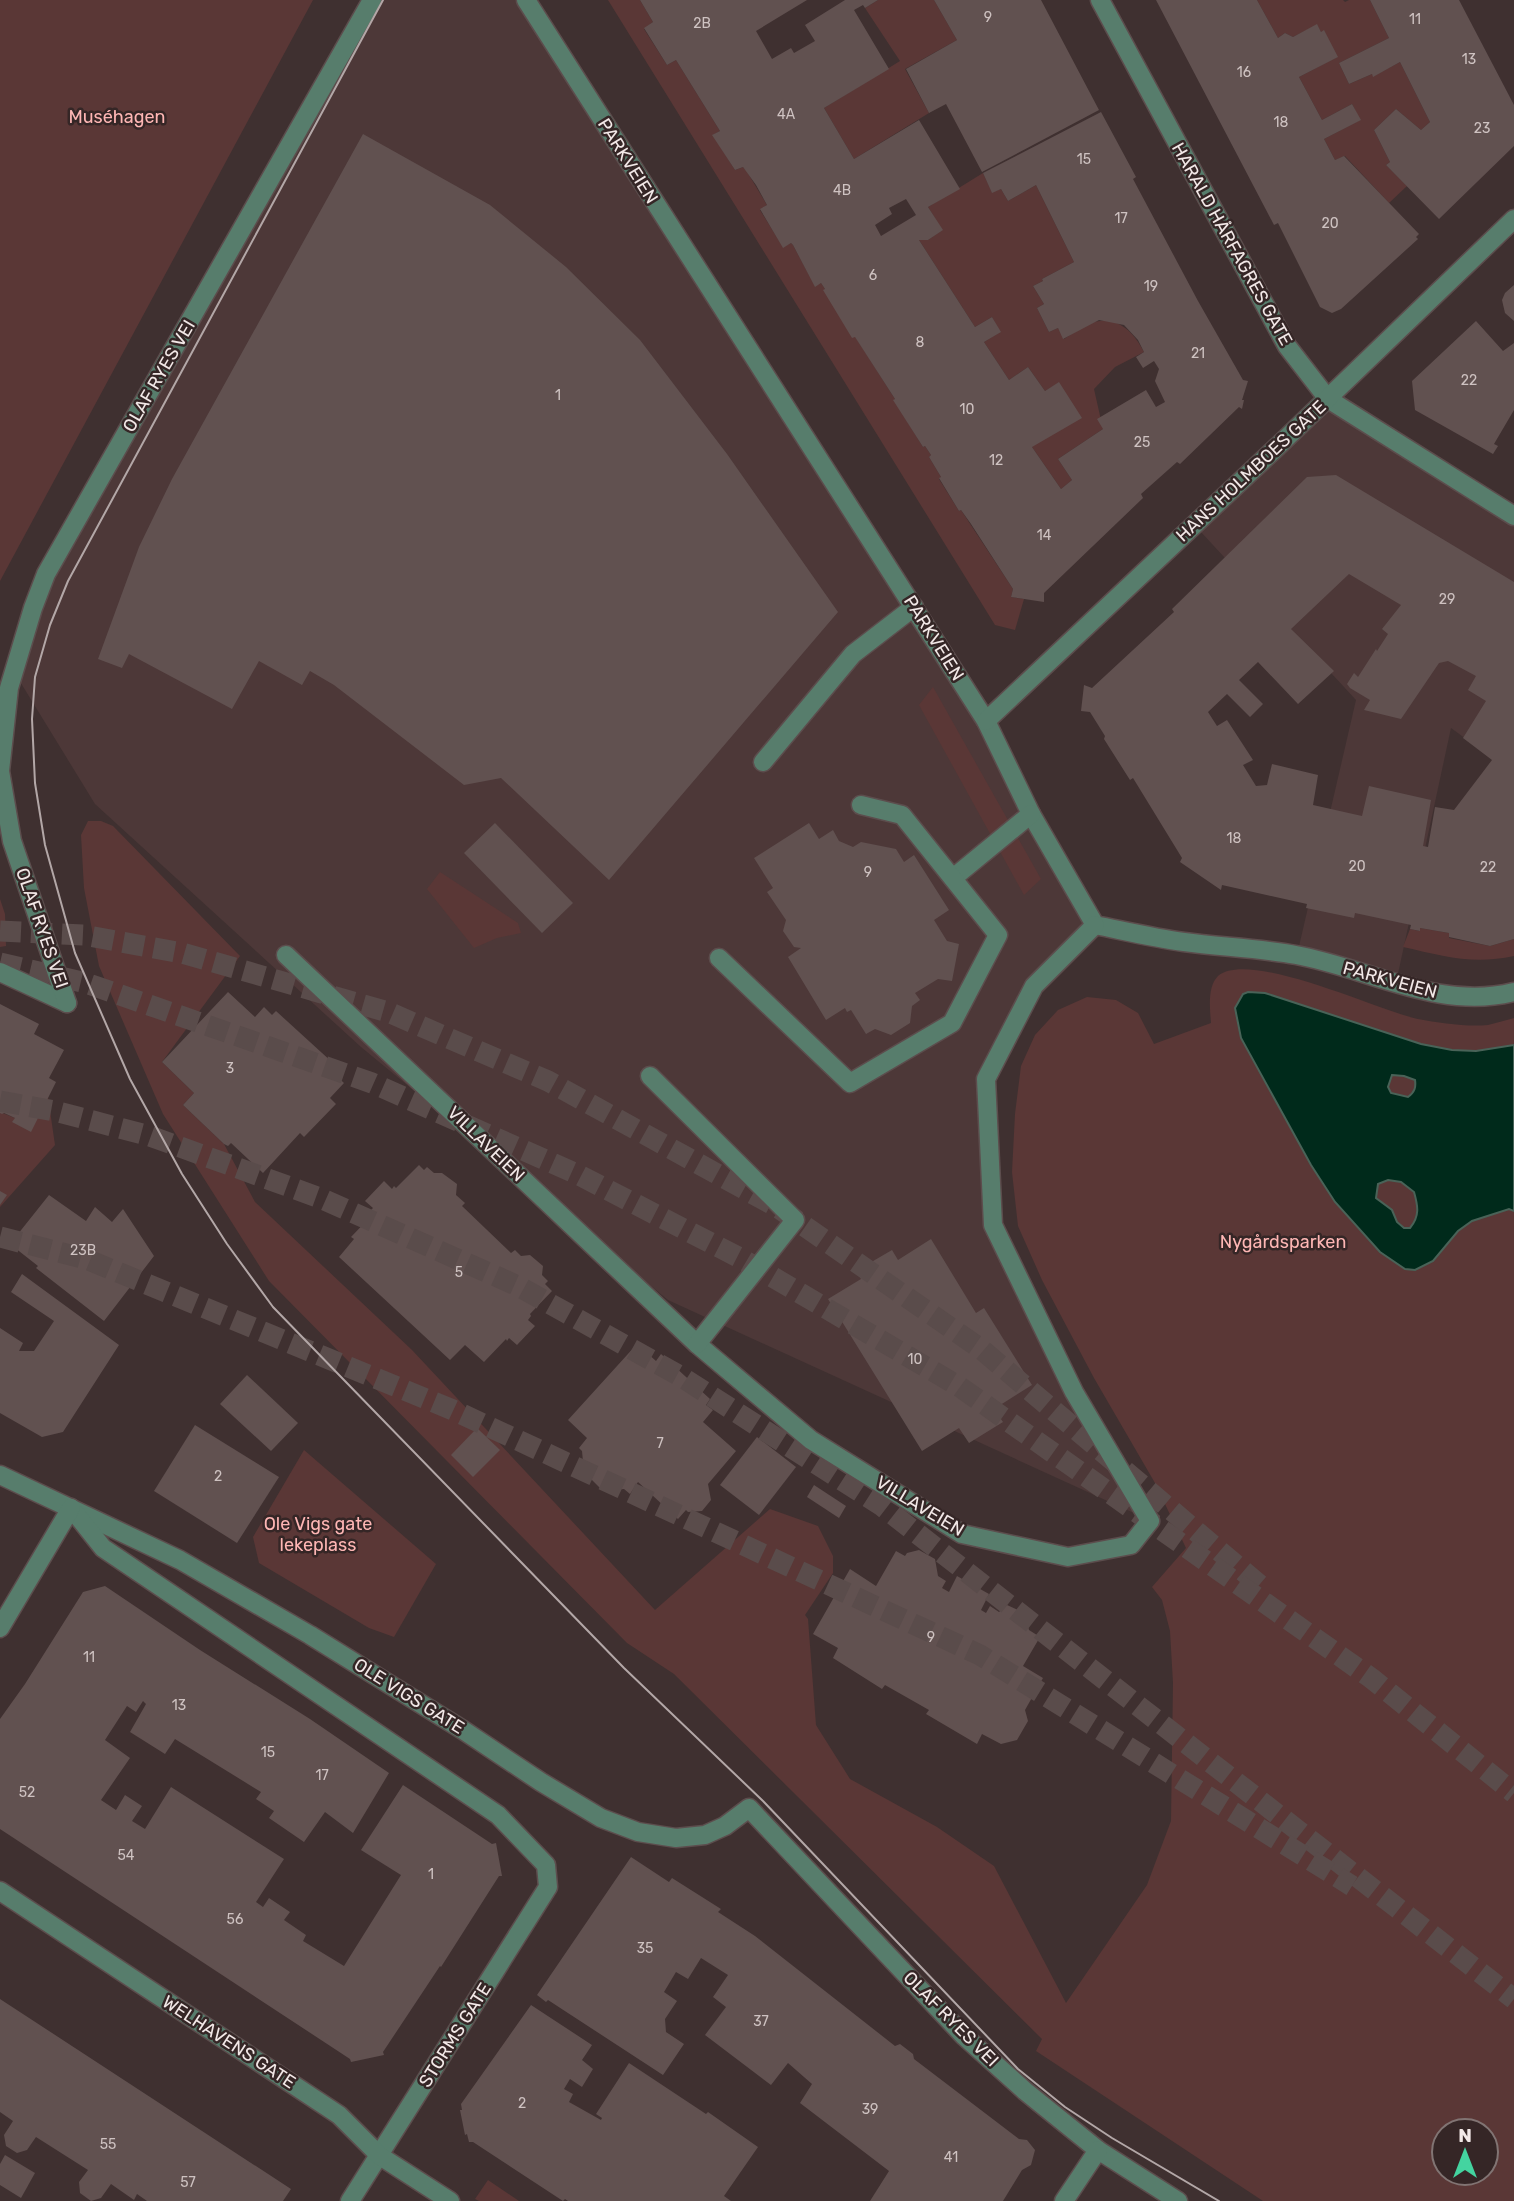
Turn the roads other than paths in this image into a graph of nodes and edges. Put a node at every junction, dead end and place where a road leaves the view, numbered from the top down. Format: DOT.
graph roads {
  1 [pos="372,0"];
  2 [pos="526,0"];
  3 [pos="1100,0"];
  4 [pos="1514,219"];
  5 [pos="1328,399"];
  6 [pos="1514,516"];
  7 [pos="914,607"];
  8 [pos="7,665"];
  9 [pos="986,721"];
  10 [pos="763,762"];
  11 [pos="861,805"];
  12 [pos="1031,814"];
  13 [pos="953,878"];
  14 [pos="1095,925"];
  15 [pos="286,955"];
  16 [pos="719,958"];
  17 [pos="0,972"];
  18 [pos="1514,992"];
  19 [pos="650,1076"];
  20 [pos="697,1344"];
  21 [pos="0,1475"];
  22 [pos="71,1508"];
  23 [pos="0,1628"];
  24 [pos="749,1808"];
  25 [pos="546,1865"];
  26 [pos="0,1891"];
  27 [pos="1098,2150"];
  28 [pos="380,2156"];
  29 [pos="350,2201"];
  30 [pos="450,2201"];
  31 [pos="1064,2201"];
  32 [pos="1178,2201"];
  1 -- 8 [label="street, OLAF RYES VEI"];
  2 -- 7 [label="street, PARKVEIEN"];
  3 -- 5 [label="street, HARALD HÅRFAGRES GATE"];
  4 -- 5 [label="street, HANS HOLMBOES GATE"];
  5 -- 6 [label="street, HARALD HÅRFAGRES GATE"];
  5 -- 9 [label="street, HANS HOLMBOES GATE"];
  7 -- 9 [label="street, PARKVEIEN"];
  7 -- 10 [label="street"];
  8 -- 17 [label="street, OLAF RYES VEI"];
  9 -- 12 [label="street, PARKVEIEN"];
  11 -- 13 [label="street"];
  12 -- 13 [label="street"];
  12 -- 14 [label="street, PARKVEIEN"];
  13 -- 16 [label="street"];
  14 -- 18 [label="street, PARKVEIEN"];
  14 -- 20 [label="street, VILLAVEIEN"];
  15 -- 20 [label="street, VILLAVEIEN"];
  19 -- 20 [label="street"];
  21 -- 22 [label="street, OLE VIGS GATE"];
  22 -- 23 [label="street"];
  22 -- 24 [label="street, OLE VIGS GATE"];
  22 -- 25 [label="street, OLE VIGS GATE"];
  24 -- 27 [label="street, OLAF RYES VEI"];
  25 -- 28 [label="street, STORMS GATE"];
  26 -- 28 [label="street, WELHAVENS GATE"];
  27 -- 31 [label="street"];
  27 -- 32 [label="street, OLAF RYES VEI"];
  28 -- 29 [label="street, STORMS GATE"];
  28 -- 30 [label="street, WELHAVENS GATE"];
}
